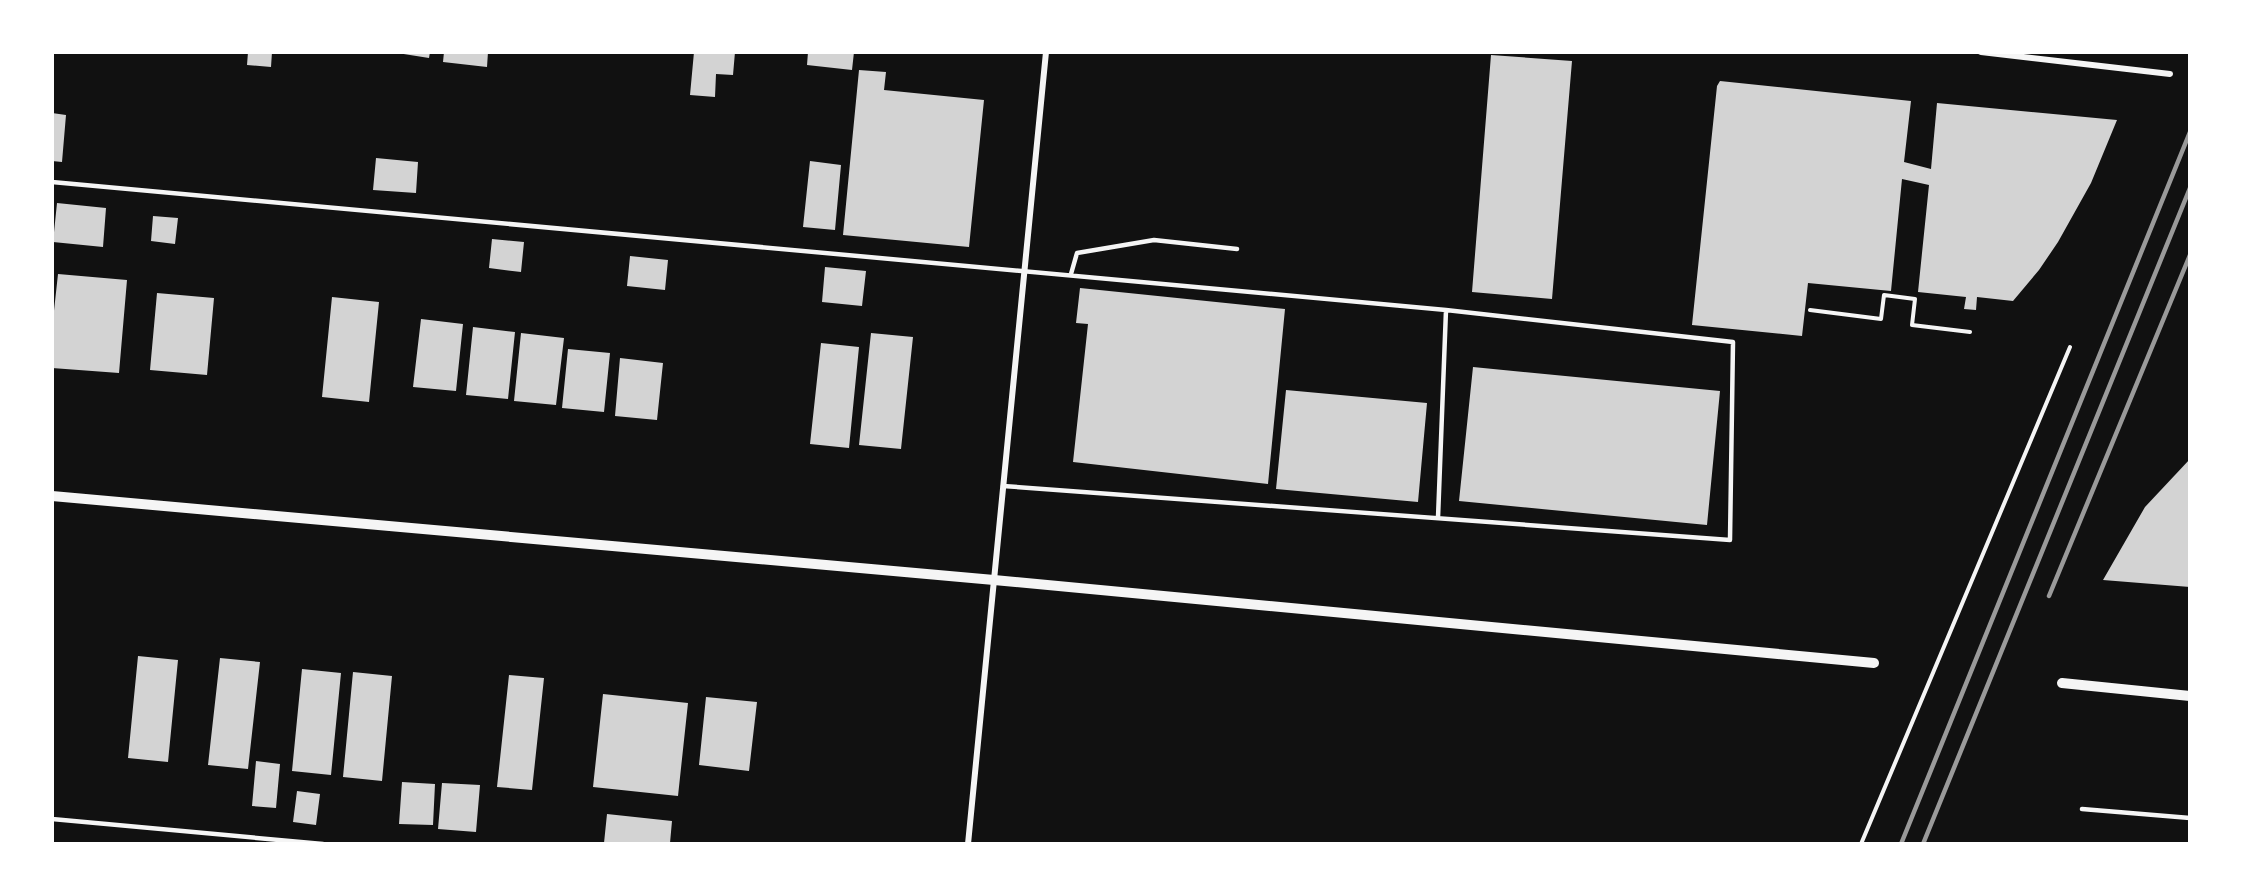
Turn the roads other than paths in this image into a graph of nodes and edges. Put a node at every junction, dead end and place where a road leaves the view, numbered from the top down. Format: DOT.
graph roads {
  1 [pos="1046,52"];
  2 [pos="1981,52"];
  3 [pos="2170,74"];
  4 [pos="52,182"];
  5 [pos="1237,249"];
  6 [pos="1025,270"];
  7 [pos="1071,274"];
  8 [pos="1446,310"];
  9 [pos="1003,486"];
  10 [pos="52,496"];
  11 [pos="1438,518"];
  12 [pos="994,580"];
  13 [pos="1874,663"];
  14 [pos="2062,683"];
  15 [pos="2190,696"];
  16 [pos="2082,809"];
  17 [pos="2190,818"];
  18 [pos="52,819"];
  19 [pos="323,843"];
  20 [pos="968,843"];
  1 -- 6 [label="street"];
  2 -- 3 [label="street"];
  4 -- 6 [label="lane"];
  5 -- 7 [label="lane"];
  6 -- 7 [label="lane"];
  6 -- 9 [label="street"];
  7 -- 8 [label="lane"];
  8 -- 11 [label="lane"];
  8 -- 11 [label="lane"];
  9 -- 11 [label="lane"];
  9 -- 12 [label="street"];
  10 -- 12 [label="street"];
  12 -- 13 [label="street"];
  12 -- 20 [label="street"];
  14 -- 15 [label="street"];
  16 -- 17 [label="lane"];
  18 -- 19 [label="lane"];
}
